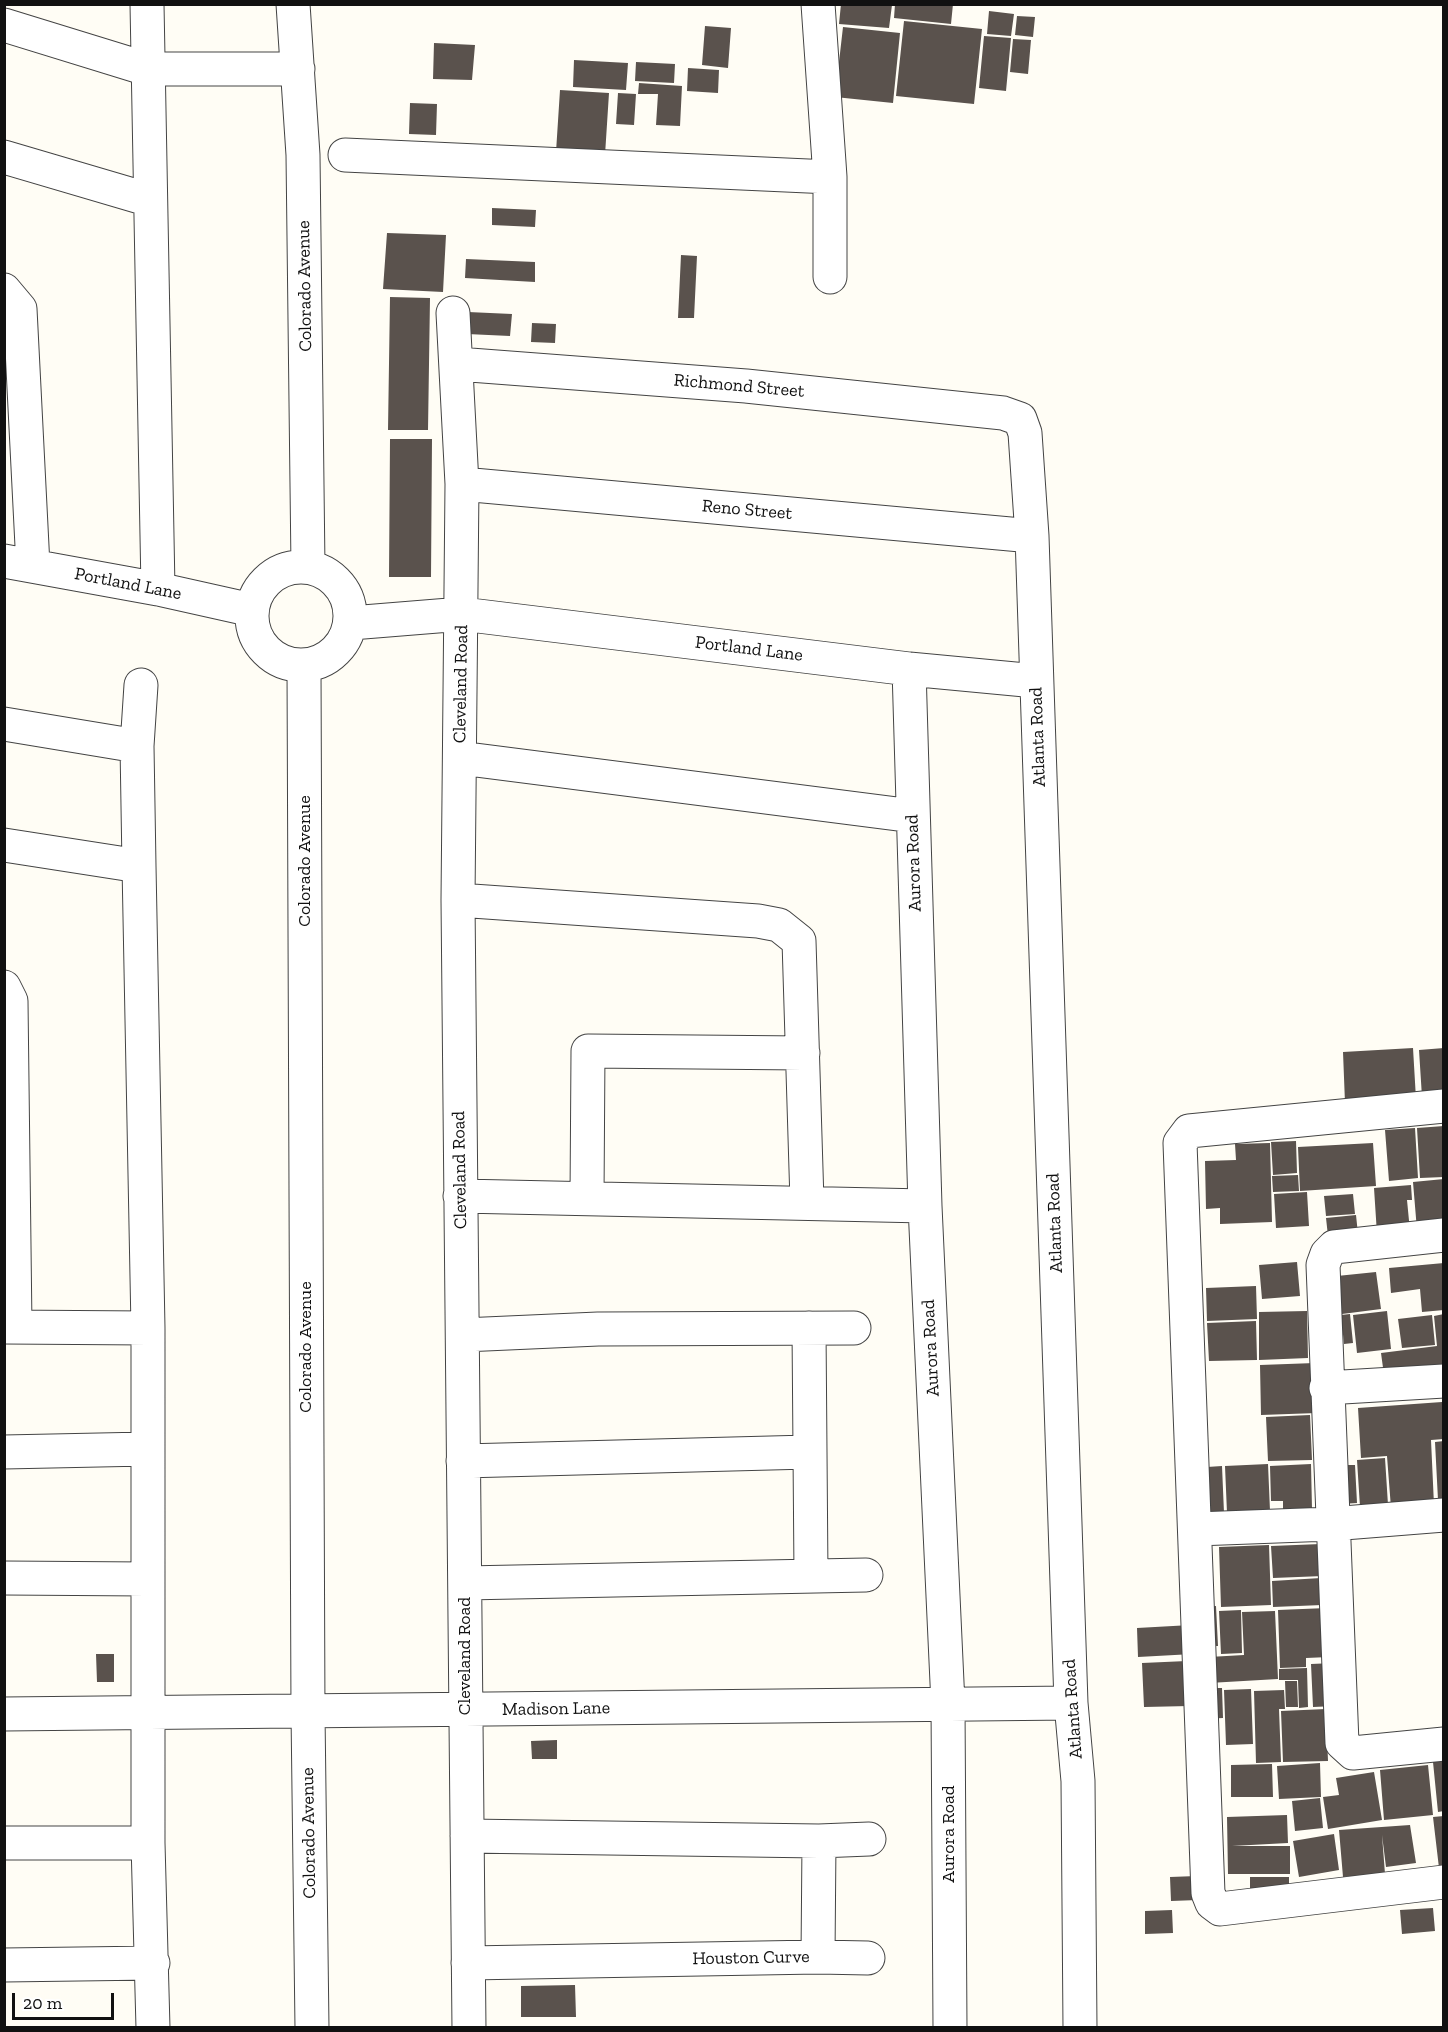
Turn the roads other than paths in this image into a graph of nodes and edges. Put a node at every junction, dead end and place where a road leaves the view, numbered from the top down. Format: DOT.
graph roads {
  1 [pos="147,4"];
  2 [pos="293,4"];
  3 [pos="818,4"];
  4 [pos="4,25"];
  5 [pos="147,69"];
  6 [pos="298,69"];
  7 [pos="345,155"];
  8 [pos="4,157"];
  9 [pos="830,177"];
  10 [pos="150,200"];
  11 [pos="830,277"];
  12 [pos="4,290"];
  13 [pos="453,313"];
  14 [pos="457,364"];
  15 [pos="1020,419"];
  16 [pos="462,484"];
  17 [pos="1032,536"];
  18 [pos="19,563"];
  19 [pos="308,567"];
  20 [pos="158,589"];
  21 [pos="252,610"];
  22 [pos="462,614"];
  23 [pos="351,623"];
  24 [pos="304,667"];
  25 [pos="909,669"];
  26 [pos="1036,681"];
  27 [pos="141,685"];
  28 [pos="4,724"];
  29 [pos="137,746"];
  30 [pos="460,758"];
  31 [pos="913,816"];
  32 [pos="4,845"];
  33 [pos="139,866"];
  34 [pos="458,900"];
  35 [pos="4,987"];
  36 [pos="803,1053"];
  37 [pos="1443,1106"];
  38 [pos="460,1196"];
  39 [pos="587,1198"];
  40 [pos="807,1202"];
  41 [pos="925,1206"];
  42 [pos="1443,1235"];
  43 [pos="10,1327"];
  44 [pos="148,1328"];
  45 [pos="809,1328"];
  46 [pos="854,1328"];
  47 [pos="463,1335"];
  48 [pos="1443,1381"];
  49 [pos="1326,1388"];
  50 [pos="147,1449"];
  51 [pos="4,1452"];
  52 [pos="809,1452"];
  53 [pos="463,1461"];
  54 [pos="1443,1515"];
  55 [pos="1331,1524"];
  56 [pos="1196,1529"];
  57 [pos="866,1575"];
  58 [pos="811,1576"];
  59 [pos="4,1578"];
  60 [pos="146,1579"];
  61 [pos="465,1583"];
  62 [pos="1071,1703"];
  63 [pos="948,1704"];
  64 [pos="466,1710"];
  65 [pos="308,1713"];
  66 [pos="4,1714"];
  67 [pos="148,1714"];
  68 [pos="1443,1744"];
  69 [pos="467,1836"];
  70 [pos="869,1839"];
  71 [pos="819,1840"];
  72 [pos="4,1843"];
  73 [pos="148,1843"];
  74 [pos="1443,1882"];
  75 [pos="818,1957"];
  76 [pos="868,1958"];
  77 [pos="153,1963"];
  78 [pos="468,1963"];
  79 [pos="4,1965"];
  80 [pos="153,2028"];
  81 [pos="312,2028"];
  82 [pos="469,2028"];
  83 [pos="950,2028"];
  84 [pos="1080,2028"];
  1 -- 5 [label="street"];
  2 -- 6 [label="street, Colorado Avenue"];
  3 -- 9 [label="street"];
  4 -- 5 [label="street"];
  5 -- 6 [label="street"];
  5 -- 10 [label="street"];
  6 -- 19 [label="street, Colorado Avenue"];
  7 -- 9 [label="street"];
  8 -- 10 [label="street"];
  9 -- 11 [label="street"];
  10 -- 20 [label="street"];
  12 -- 18 [label="street"];
  13 -- 14 [label="street, Cleveland Road"];
  14 -- 15 [label="street, Richmond Street"];
  14 -- 16 [label="street, Cleveland Road"];
  15 -- 17 [label="street, Atlanta Road"];
  16 -- 17 [label="street, Reno Street"];
  16 -- 22 [label="street, Cleveland Road"];
  17 -- 26 [label="street, Atlanta Road"];
  18 -- 20 [label="street, Portland Lane"];
  19 -- 21 [label="street"];
  19 -- 23 [label="street"];
  20 -- 21 [label="street, Portland Lane"];
  21 -- 24 [label="street"];
  22 -- 23 [label="street, Portland Lane"];
  22 -- 25 [label="street, Portland Lane"];
  22 -- 30 [label="street, Cleveland Road"];
  23 -- 24 [label="street"];
  24 -- 65 [label="street, Colorado Avenue"];
  25 -- 26 [label="street, Portland Lane"];
  25 -- 31 [label="street, Aurora Road"];
  26 -- 62 [label="street, Atlanta Road"];
  27 -- 29 [label="street"];
  28 -- 29 [label="street"];
  29 -- 33 [label="street"];
  30 -- 31 [label="street"];
  30 -- 34 [label="street, Cleveland Road"];
  31 -- 41 [label="street, Aurora Road"];
  32 -- 33 [label="street"];
  33 -- 44 [label="street"];
  34 -- 36 [label="street"];
  34 -- 38 [label="street, Cleveland Road"];
  35 -- 43 [label="street"];
  36 -- 39 [label="street"];
  36 -- 40 [label="street"];
  37 -- 56 [label="street"];
  38 -- 39 [label="street"];
  38 -- 47 [label="street, Cleveland Road"];
  39 -- 40 [label="street"];
  40 -- 41 [label="street"];
  41 -- 63 [label="street, Aurora Road"];
  42 -- 49 [label="street"];
  43 -- 44 [label="street"];
  44 -- 50 [label="street"];
  45 -- 46 [label="street"];
  45 -- 47 [label="street"];
  45 -- 52 [label="street"];
  47 -- 53 [label="street, Cleveland Road"];
  48 -- 49 [label="street"];
  49 -- 55 [label="street"];
  50 -- 51 [label="street"];
  50 -- 60 [label="street"];
  52 -- 53 [label="street"];
  52 -- 58 [label="street"];
  53 -- 61 [label="street, Cleveland Road"];
  54 -- 55 [label="street"];
  55 -- 56 [label="street"];
  55 -- 68 [label="street"];
  56 -- 74 [label="street"];
  57 -- 58 [label="street"];
  58 -- 61 [label="street"];
  59 -- 60 [label="street"];
  60 -- 67 [label="street"];
  61 -- 64 [label="street, Cleveland Road"];
  62 -- 63 [label="street, Madison Lane"];
  62 -- 84 [label="street, Atlanta Road"];
  63 -- 64 [label="street, Madison Lane"];
  63 -- 83 [label="street, Aurora Road"];
  64 -- 65 [label="street, Madison Lane"];
  64 -- 69 [label="street, Cleveland Road"];
  65 -- 67 [label="street, Madison Lane"];
  65 -- 81 [label="street, Colorado Avenue"];
  66 -- 67 [label="street, Madison Lane"];
  67 -- 73 [label="street"];
  69 -- 71 [label="street"];
  69 -- 78 [label="street, Cleveland Road"];
  70 -- 71 [label="street"];
  71 -- 75 [label="street, Houston Curve"];
  72 -- 73 [label="street"];
  73 -- 77 [label="street"];
  75 -- 76 [label="street"];
  75 -- 78 [label="street, Houston Curve"];
  77 -- 79 [label="street"];
  77 -- 80 [label="street"];
  78 -- 82 [label="street, Cleveland Road"];
}
